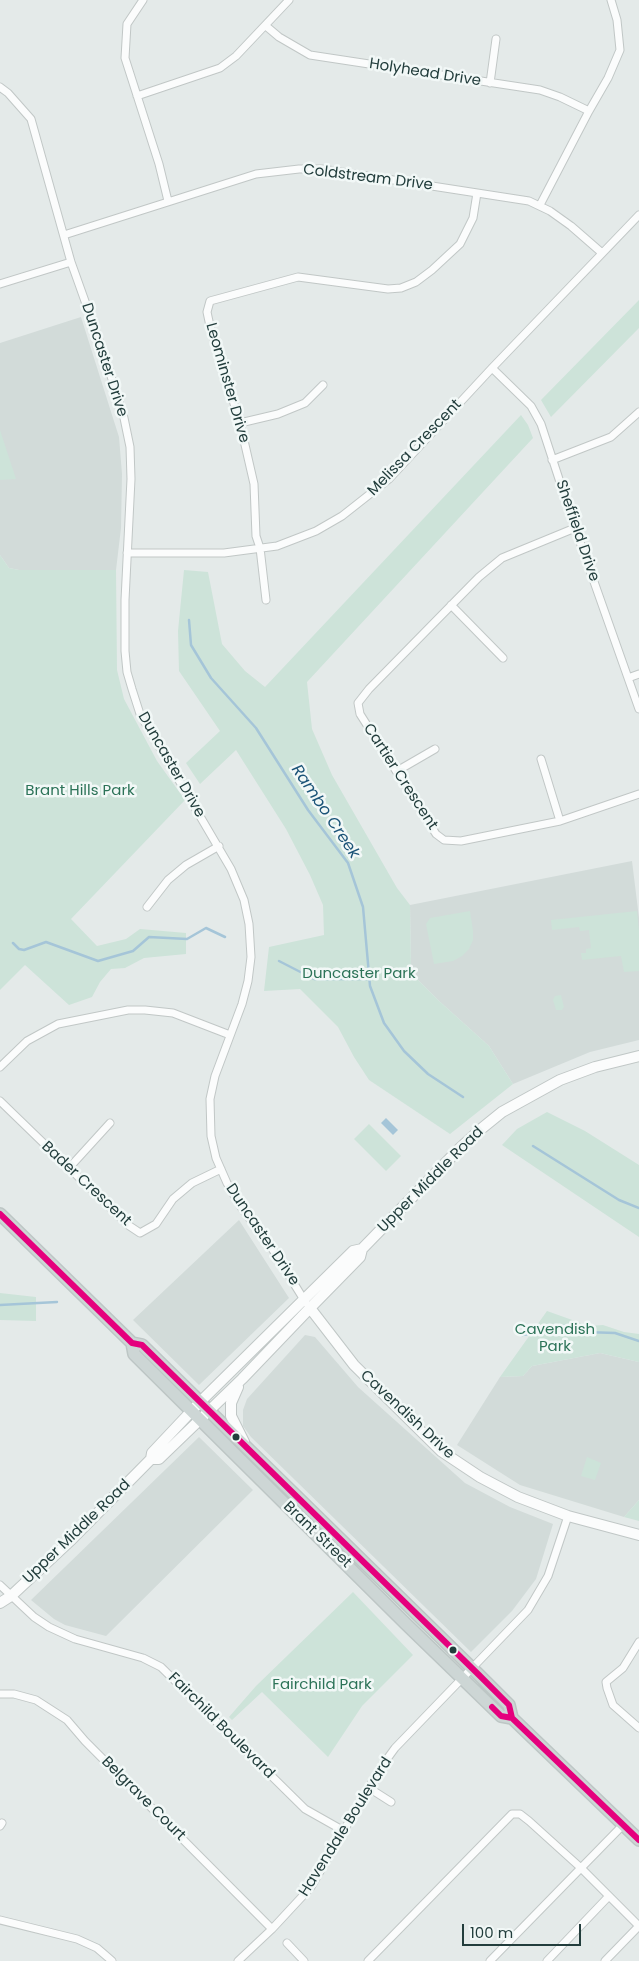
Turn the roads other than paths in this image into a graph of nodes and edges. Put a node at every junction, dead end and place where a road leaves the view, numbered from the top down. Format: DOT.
graph roads {
  1 [pos="143,0"];
  2 [pos="289,0"];
  3 [pos="611,0"];
  4 [pos="266,26"];
  5 [pos="496,39"];
  6 [pos="490,83"];
  7 [pos="0,87"];
  8 [pos="137,96"];
  9 [pos="589,111"];
  10 [pos="477,193"];
  11 [pos="168,201"];
  12 [pos="540,205"];
  13 [pos="639,215"];
  14 [pos="64,234"];
  15 [pos="602,253"];
  16 [pos="72,262"];
  17 [pos="0,284"];
  18 [pos="492,368"];
  19 [pos="323,385"];
  20 [pos="639,412"];
  21 [pos="240,423"];
  22 [pos="552,460"];
  23 [pos="574,528"];
  24 [pos="260,548"];
  25 [pos="127,553"];
  26 [pos="266,600"];
  27 [pos="451,605"];
  28 [pos="504,658"];
  29 [pos="639,674"];
  30 [pos="628,678"];
  31 [pos="639,709"];
  32 [pos="435,749"];
  33 [pos="541,759"];
  34 [pos="397,771"];
  35 [pos="639,794"];
  36 [pos="560,821"];
  37 [pos="219,846"];
  38 [pos="147,907"];
  39 [pos="230,1035"];
  40 [pos="639,1056"];
  41 [pos="0,1067"];
  42 [pos="0,1101"];
  43 [pos="110,1123"];
  44 [pos="69,1168"];
  45 [pos="220,1169"];
  46 [pos="0,1214"];
  47 [pos="307,1304"];
  48 [pos="132,1342"];
  49 [pos="242,1379"];
  50 [pos="200,1402"];
  51 [pos="209,1411"];
  52 [pos="196,1415"];
  53 [pos="248,1449"];
  54 [pos="568,1516"];
  55 [pos="639,1535"];
  56 [pos="0,1585"];
  57 [pos="11,1596"];
  58 [pos="0,1603"];
  59 [pos="639,1642"];
  60 [pos="472,1669"];
  61 [pos="462,1678"];
  62 [pos="0,1694"];
  63 [pos="512,1718"];
  64 [pos="639,1728"];
  65 [pos="369,1788"];
  66 [pos="391,1802"];
  67 [pos="623,1825"];
  68 [pos="344,1831"];
  69 [pos="639,1840"];
  70 [pos="581,1868"];
  71 [pos="609,1896"];
  72 [pos="0,1920"];
  73 [pos="639,1926"];
  74 [pos="272,1929"];
  75 [pos="286,1943"];
  76 [pos="112,1961"];
  77 [pos="238,1961"];
  78 [pos="304,1961"];
  79 [pos="368,1961"];
  80 [pos="492,1961"];
  81 [pos="547,1961"];
  82 [pos="605,1961"];
  1 -- 8 [label="street"];
  2 -- 4 [label="street"];
  3 -- 9 [label="street"];
  4 -- 6 [label="street, Holyhead Drive"];
  4 -- 8 [label="street"];
  5 -- 6 [label="street"];
  6 -- 9 [label="street, Holyhead Drive"];
  7 -- 14 [label="street, Duncaster Drive"];
  8 -- 11 [label="street"];
  9 -- 12 [label="street"];
  10 -- 11 [label="street, Coldstream Drive"];
  10 -- 12 [label="street, Coldstream Drive"];
  10 -- 21 [label="street, Leominster Drive"];
  11 -- 14 [label="street, Coldstream Drive"];
  12 -- 15 [label="street, Coldstream Drive"];
  13 -- 15 [label="street, Melissa Crescent"];
  14 -- 16 [label="street, Duncaster Drive"];
  15 -- 18 [label="street, Melissa Crescent"];
  16 -- 17 [label="street"];
  16 -- 25 [label="street, Duncaster Drive"];
  18 -- 22 [label="street, Sheffield Drive"];
  18 -- 24 [label="street, Melissa Crescent"];
  19 -- 21 [label="street"];
  20 -- 22 [label="street"];
  21 -- 24 [label="street, Leominster Drive"];
  22 -- 23 [label="street, Sheffield Drive"];
  23 -- 27 [label="street, Cartier Crescent"];
  23 -- 30 [label="street, Sheffield Drive"];
  24 -- 25 [label="street, Melissa Crescent"];
  24 -- 26 [label="street, Leominster Drive"];
  25 -- 37 [label="street, Duncaster Drive"];
  27 -- 28 [label="street"];
  27 -- 34 [label="street, Cartier Crescent"];
  29 -- 30 [label="street"];
  30 -- 31 [label="street, Sheffield Drive"];
  32 -- 34 [label="street"];
  33 -- 36 [label="street"];
  34 -- 36 [label="street, Cartier Crescent"];
  35 -- 36 [label="street, Cartier Crescent"];
  37 -- 38 [label="street"];
  37 -- 39 [label="street, Duncaster Drive"];
  39 -- 41 [label="street"];
  39 -- 45 [label="street, Duncaster Drive"];
  40 -- 47 [label="main road, Upper Middle Road"];
  42 -- 44 [label="street, Bader Crescent"];
  43 -- 44 [label="street"];
  44 -- 45 [label="street, Bader Crescent"];
  45 -- 47 [label="street, Duncaster Drive"];
  46 -- 48 [label="main road, Brant Street"];
  47 -- 49 [label="main road, Upper Middle Road"];
  47 -- 50 [label="main road, Upper Middle Road"];
  47 -- 54 [label="main road, Cavendish Drive"];
  48 -- 50 [label="main road, Brant Street"];
  48 -- 52 [label="main road, Brant Street"];
  49 -- 51 [label="main road, Upper Middle Road"];
  49 -- 53 [label="main road"];
  50 -- 51 [label="main road, Brant Street"];
  50 -- 52 [label="main road, Upper Middle Road"];
  51 -- 52 [label="main road, Upper Middle Road"];
  51 -- 53 [label="main road, Brant Street"];
  52 -- 57 [label="main road, Upper Middle Road"];
  52 -- 61 [label="main road, Brant Street"];
  53 -- 60 [label="main road, Brant Street"];
  54 -- 55 [label="main road, Cavendish Drive"];
  54 -- 60 [label="street, Havendale Boulevard"];
  56 -- 57 [label="street, Fairchild Boulevard"];
  57 -- 58 [label="main road, Upper Middle Road"];
  57 -- 68 [label="street, Fairchild Boulevard"];
  59 -- 64 [label="street"];
  60 -- 61 [label="street, Havendale Boulevard"];
  60 -- 63 [label="main road, Brant Street"];
  61 -- 63 [label="main road, Brant Street"];
  61 -- 65 [label="street, Havendale Boulevard"];
  62 -- 74 [label="street, Belgrave Court"];
  63 -- 67 [label="main road, Brant Street"];
  65 -- 66 [label="street"];
  65 -- 68 [label="street, Havendale Boulevard"];
  67 -- 69 [label="main road, Brant Street"];
  67 -- 70 [label="street"];
  68 -- 74 [label="street, Havendale Boulevard"];
  70 -- 71 [label="street"];
  70 -- 79 [label="street"];
  70 -- 80 [label="street"];
  71 -- 73 [label="street"];
  71 -- 81 [label="street"];
  72 -- 76 [label="street"];
  73 -- 82 [label="street"];
  74 -- 77 [label="street, Havendale Boulevard"];
  75 -- 78 [label="street"];
}
